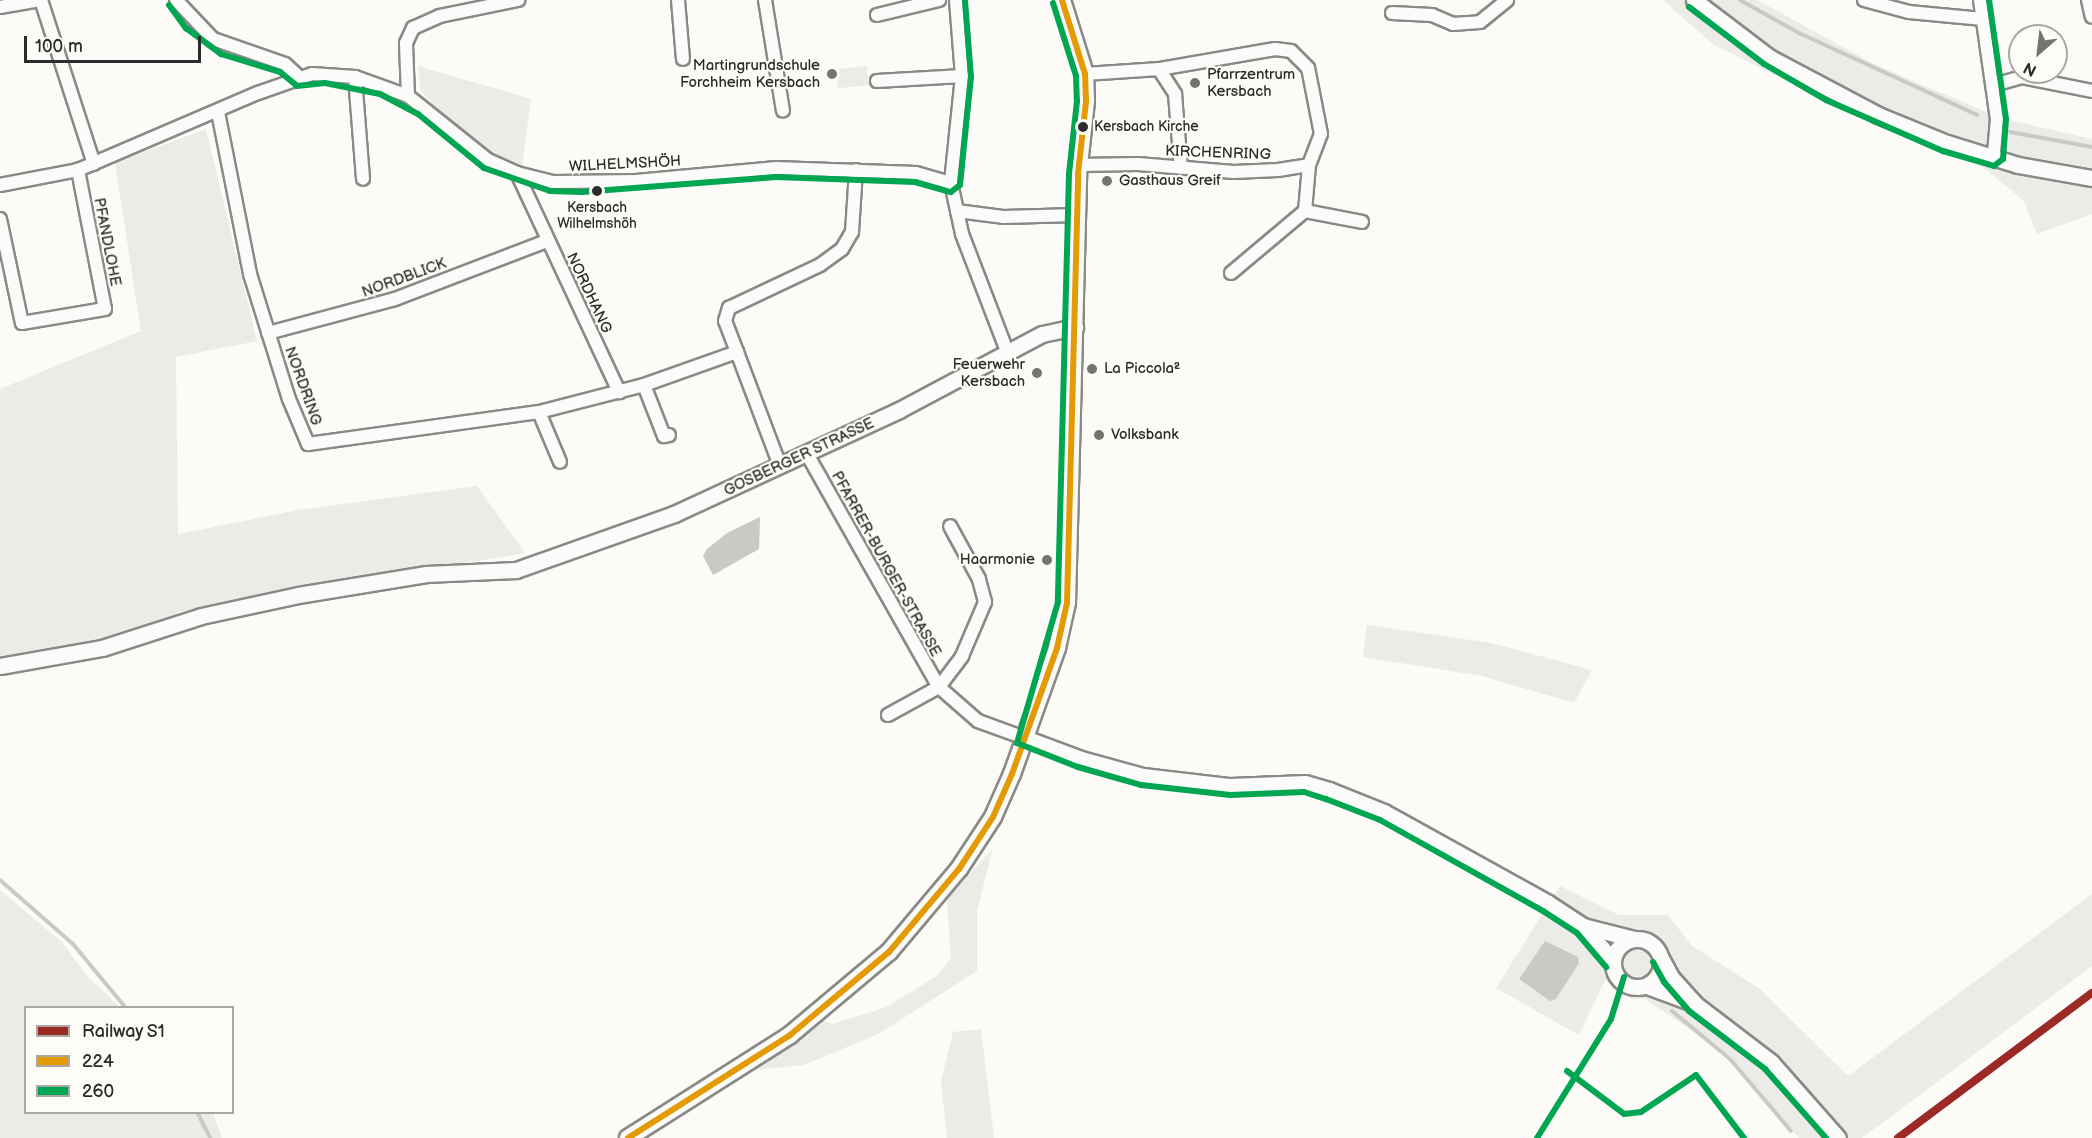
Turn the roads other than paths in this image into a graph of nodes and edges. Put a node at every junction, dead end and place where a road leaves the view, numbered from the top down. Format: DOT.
graph roads {
  1 [pos="176,0"];
  2 [pos="678,0"];
  3 [pos="765,0"];
  4 [pos="939,0"];
  5 [pos="956,0"];
  6 [pos="1062,0"];
  7 [pos="1507,0"];
  8 [pos="1694,0"];
  9 [pos="1864,0"];
  10 [pos="1980,0"];
  11 [pos="2088,0"];
  12 [pos="513,1"];
  13 [pos="0,7"];
  14 [pos="1392,13"];
  15 [pos="877,15"];
  16 [pos="2092,17"];
  17 [pos="1983,19"];
  18 [pos="683,59"];
  19 [pos="1160,69"];
  20 [pos="1085,74"];
  21 [pos="962,76"];
  22 [pos="299,77"];
  23 [pos="354,77"];
  24 [pos="877,81"];
  25 [pos="1994,85"];
  26 [pos="2092,91"];
  27 [pos="408,96"];
  28 [pos="783,111"];
  29 [pos="218,112"];
  30 [pos="1994,157"];
  31 [pos="94,164"];
  32 [pos="1080,165"];
  33 [pos="1310,165"];
  34 [pos="1181,168"];
  35 [pos="78,170"];
  36 [pos="856,170"];
  37 [pos="517,173"];
  38 [pos="2092,178"];
  39 [pos="363,179"];
  40 [pos="951,183"];
  41 [pos="0,185"];
  42 [pos="957,211"];
  43 [pos="1305,211"];
  44 [pos="1077,215"];
  45 [pos="0,219"];
  46 [pos="1362,222"];
  47 [pos="547,241"];
  48 [pos="1231,273"];
  49 [pos="1075,327"];
  50 [pos="268,333"];
  51 [pos="1006,351"];
  52 [pos="737,352"];
  53 [pos="644,385"];
  54 [pos="619,392"];
  55 [pos="539,412"];
  56 [pos="669,435"];
  57 [pos="807,454"];
  58 [pos="560,462"];
  59 [pos="780,466"];
  60 [pos="950,526"];
  61 [pos="0,666"];
  62 [pos="939,687"];
  63 [pos="888,715"];
  64 [pos="1028,731"];
  65 [pos="1583,926"];
  66 [pos="1635,939"];
  67 [pos="1661,958"];
  68 [pos="1613,961"];
  69 [pos="1647,986"];
  70 [pos="1695,1004"];
  71 [pos="1834,1132"];
  72 [pos="628,1138"];
  1 -- 22 [label="street"];
  2 -- 18 [label="street"];
  3 -- 28 [label="street"];
  4 -- 15 [label="street"];
  5 -- 21 [label="street"];
  6 -- 20 [label="main road"];
  7 -- 14 [label="street"];
  8 -- 30 [label="street"];
  9 -- 17 [label="street"];
  10 -- 17 [label="street"];
  11 -- 16 [label="street"];
  12 -- 27 [label="street"];
  13 -- 31 [label="street"];
  17 -- 25 [label="street"];
  19 -- 20 [label="street"];
  19 -- 33 [label="street"];
  19 -- 34 [label="street"];
  20 -- 32 [label="main road"];
  21 -- 24 [label="street"];
  21 -- 40 [label="street"];
  22 -- 23 [label="street, WILHELMSHÖH"];
  22 -- 29 [label="street"];
  23 -- 27 [label="street, WILHELMSHÖH"];
  23 -- 39 [label="street"];
  25 -- 26 [label="street"];
  25 -- 30 [label="street"];
  27 -- 37 [label="street, WILHELMSHÖH"];
  29 -- 31 [label="street"];
  29 -- 50 [label="street, NORDRING"];
  30 -- 38 [label="street"];
  31 -- 35 [label="street"];
  32 -- 34 [label="street, KIRCHENRING"];
  32 -- 44 [label="main road"];
  33 -- 34 [label="street, KIRCHENRING"];
  33 -- 43 [label="street"];
  35 -- 41 [label="street"];
  35 -- 45 [label="street, PFANDLOHE"];
  36 -- 37 [label="street, WILHELMSHÖH"];
  36 -- 40 [label="street, WILHELMSHÖH"];
  36 -- 52 [label="street"];
  37 -- 47 [label="street, NORDHANG"];
  40 -- 42 [label="street"];
  42 -- 44 [label="street"];
  42 -- 51 [label="street"];
  43 -- 46 [label="street"];
  43 -- 48 [label="street"];
  44 -- 49 [label="main road"];
  47 -- 50 [label="street, NORDBLICK"];
  47 -- 54 [label="street, NORDHANG"];
  49 -- 51 [label="street, GOSBERGER STRASSE"];
  49 -- 64 [label="main road"];
  50 -- 55 [label="street, NORDRING"];
  51 -- 57 [label="street, GOSBERGER STRASSE"];
  52 -- 53 [label="street, NORDRING"];
  52 -- 59 [label="street"];
  53 -- 54 [label="street, NORDRING"];
  53 -- 56 [label="street"];
  54 -- 55 [label="street, NORDRING"];
  55 -- 58 [label="street"];
  57 -- 59 [label="street, GOSBERGER STRASSE"];
  57 -- 62 [label="street, PFARRER-BURGER-STRASSE"];
  59 -- 61 [label="street, GOSBERGER STRASSE"];
  60 -- 62 [label="street"];
  62 -- 63 [label="street"];
  62 -- 64 [label="street, PFARRER-BURGER-STRASSE"];
  64 -- 65 [label="street"];
  64 -- 72 [label="main road"];
  65 -- 66 [label="street"];
  65 -- 68 [label="street"];
  66 -- 67 [label="street"];
  66 -- 68 [label="street"];
  67 -- 69 [label="street"];
  67 -- 70 [label="street"];
  68 -- 69 [label="street"];
  69 -- 70 [label="street"];
  70 -- 71 [label="street"];
}
